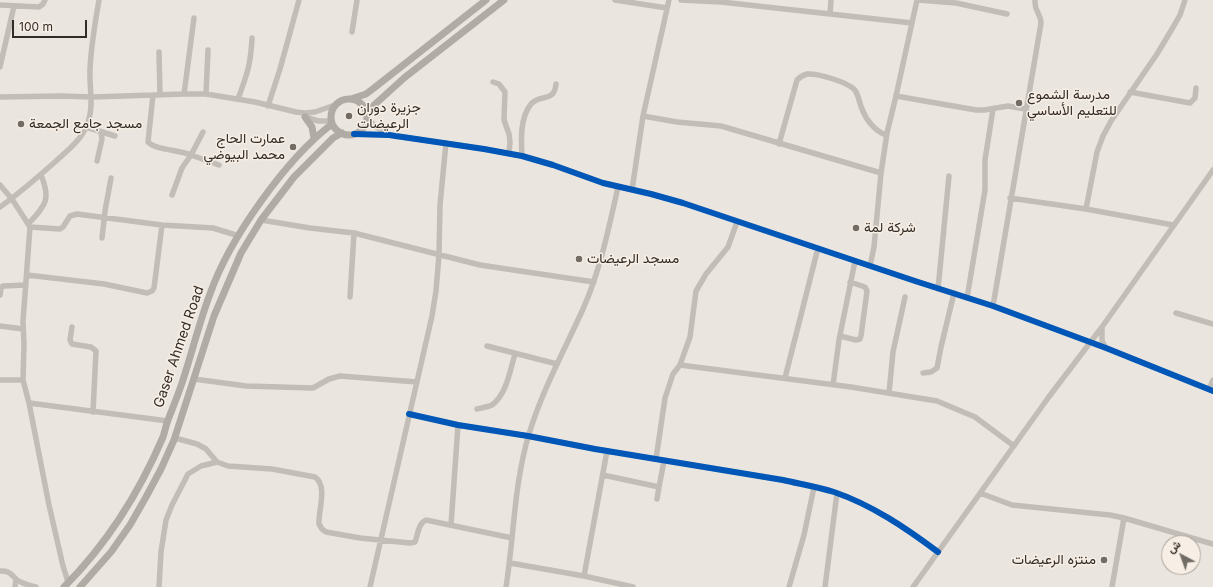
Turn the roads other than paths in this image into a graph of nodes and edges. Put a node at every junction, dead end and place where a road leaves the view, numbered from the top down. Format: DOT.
graph roads {
  1 [pos="45,0"];
  2 [pos="99,0"];
  3 [pos="299,0"];
  4 [pos="357,0"];
  5 [pos="486,0"];
  6 [pos="504,0"];
  7 [pos="615,0"];
  8 [pos="669,0"];
  9 [pos="681,0"];
  10 [pos="831,0"];
  11 [pos="917,0"];
  12 [pos="1035,0"];
  13 [pos="1185,0"];
  14 [pos="0,6"];
  15 [pos="14,6"];
  16 [pos="667,8"];
  17 [pos="830,14"];
  18 [pos="1007,14"];
  19 [pos="194,18"];
  20 [pos="912,23"];
  21 [pos="352,32"];
  22 [pos="252,38"];
  23 [pos="208,50"];
  24 [pos="159,52"];
  25 [pos="0,67"];
  26 [pos="493,82"];
  27 [pos="556,84"];
  28 [pos="1196,88"];
  29 [pos="1130,92"];
  30 [pos="184,94"];
  31 [pos="206,94"];
  32 [pos="153,95"];
  33 [pos="160,95"];
  34 [pos="896,96"];
  35 [pos="0,97"];
  36 [pos="92,97"];
  37 [pos="238,99"];
  38 [pos="351,99"];
  39 [pos="335,104"];
  40 [pos="268,106"];
  41 [pos="993,108"];
  42 [pos="1025,109"];
  43 [pos="296,112"];
  44 [pos="643,116"];
  45 [pos="305,117"];
  46 [pos="367,117"];
  47 [pos="332,122"];
  48 [pos="86,127"];
  49 [pos="101,132"];
  50 [pos="202,132"];
  51 [pos="342,133"];
  52 [pos="354,134"];
  53 [pos="389,135"];
  54 [pos="886,135"];
  55 [pos="115,136"];
  56 [pos="314,138"];
  57 [pos="446,143"];
  58 [pos="779,144"];
  59 [pos="509,153"];
  60 [pos="191,155"];
  61 [pos="522,156"];
  62 [pos="97,161"];
  63 [pos="219,165"];
  64 [pos="1213,170"];
  65 [pos="880,173"];
  66 [pos="41,175"];
  67 [pos="949,176"];
  68 [pos="111,178"];
  69 [pos="0,185"];
  70 [pos="618,187"];
  71 [pos="632,190"];
  72 [pos="172,195"];
  73 [pos="1010,198"];
  74 [pos="12,199"];
  75 [pos="0,207"];
  76 [pos="1086,209"];
  77 [pos="105,218"];
  78 [pos="261,220"];
  79 [pos="737,222"];
  80 [pos="30,225"];
  81 [pos="162,225"];
  82 [pos="1173,225"];
  83 [pos="354,233"];
  84 [pos="239,236"];
  85 [pos="102,238"];
  86 [pos="818,248"];
  87 [pos="439,256"];
  88 [pos="855,261"];
  89 [pos="870,266"];
  90 [pos="27,275"];
  91 [pos="594,282"];
  92 [pos="850,282"];
  93 [pos="26,285"];
  94 [pos="938,289"];
  95 [pos="954,294"];
  96 [pos="0,295"];
  97 [pos="350,296"];
  98 [pos="905,297"];
  99 [pos="967,298"];
  100 [pos="993,306"];
  101 [pos="1176,313"];
  102 [pos="1213,324"];
  103 [pos="0,326"];
  104 [pos="72,327"];
  105 [pos="1102,327"];
  106 [pos="23,329"];
  107 [pos="840,336"];
  108 [pos="1089,342"];
  109 [pos="487,346"];
  110 [pos="1106,348"];
  111 [pos="515,354"];
  112 [pos="557,364"];
  113 [pos="680,365"];
  114 [pos="923,373"];
  115 [pos="785,378"];
  116 [pos="194,379"];
  117 [pos="0,380"];
  118 [pos="23,380"];
  119 [pos="1213,380"];
  120 [pos="417,382"];
  121 [pos="833,385"];
  122 [pos="1211,390"];
  123 [pos="889,393"];
  124 [pos="30,403"];
  125 [pos="477,409"];
  126 [pos="93,412"];
  127 [pos="409,414"];
  128 [pos="168,421"];
  129 [pos="458,425"];
  130 [pos="528,436"];
  131 [pos="175,438"];
  132 [pos="1014,446"];
  133 [pos="607,451"];
  134 [pos="656,459"];
  135 [pos="664,461"];
  136 [pos="217,462"];
  137 [pos="603,475"];
  138 [pos="659,487"];
  139 [pos="814,487"];
  140 [pos="836,493"];
  141 [pos="980,493"];
  142 [pos="657,499"];
  143 [pos="1124,518"];
  144 [pos="451,525"];
  145 [pos="512,538"];
  146 [pos="380,540"];
  147 [pos="1213,544"];
  148 [pos="938,552"];
  149 [pos="510,563"];
  150 [pos="0,571"];
  151 [pos="584,576"];
  152 [pos="16,579"];
  153 [pos="66,585"];
  154 [pos="15,587"];
  155 [pos="36,587"];
  156 [pos="80,587"];
  157 [pos="159,587"];
  158 [pos="370,587"];
  159 [pos="506,587"];
  160 [pos="633,587"];
  161 [pos="789,587"];
  162 [pos="825,587"];
  163 [pos="913,587"];
  164 [pos="1112,587"];
  1 -- 15 [label="street"];
  2 -- 36 [label="street"];
  3 -- 40 [label="street"];
  4 -- 21 [label="street"];
  5 -- 38 [label="main road"];
  6 -- 46 [label="main road"];
  7 -- 16 [label="street"];
  8 -- 16 [label="street"];
  9 -- 17 [label="street"];
  10 -- 17 [label="street"];
  11 -- 18 [label="street"];
  11 -- 20 [label="street"];
  12 -- 42 [label="street"];
  13 -- 29 [label="street"];
  14 -- 15 [label="street"];
  15 -- 25 [label="street"];
  16 -- 44 [label="street"];
  17 -- 20 [label="street"];
  19 -- 30 [label="street"];
  20 -- 34 [label="street"];
  22 -- 37 [label="street"];
  23 -- 31 [label="street"];
  24 -- 33 [label="street"];
  26 -- 59 [label="street"];
  27 -- 61 [label="street"];
  28 -- 29 [label="street"];
  29 -- 76 [label="street"];
  30 -- 31 [label="street"];
  30 -- 33 [label="street"];
  31 -- 37 [label="street"];
  32 -- 33 [label="street"];
  32 -- 36 [label="street"];
  32 -- 60 [label="street"];
  34 -- 41 [label="street"];
  34 -- 54 [label="street"];
  35 -- 36 [label="street"];
  36 -- 48 [label="street"];
  37 -- 40 [label="street"];
  38 -- 39 [label="main road"];
  38 -- 46 [label="main road"];
  39 -- 43 [label="street"];
  39 -- 47 [label="main road"];
  40 -- 43 [label="street"];
  41 -- 42 [label="street"];
  41 -- 99 [label="street"];
  42 -- 73 [label="street"];
  43 -- 45 [label="street"];
  44 -- 58 [label="street"];
  44 -- 71 [label="street"];
  45 -- 47 [label="street"];
  45 -- 56 [label="main road"];
  46 -- 52 [label="main road"];
  46 -- 53 [label="street"];
  47 -- 51 [label="main road"];
  47 -- 56 [label="main road, Gaser Ahmed Road"];
  48 -- 49 [label="street"];
  48 -- 66 [label="street"];
  49 -- 55 [label="street"];
  49 -- 62 [label="street"];
  50 -- 60 [label="street"];
  51 -- 52 [label="main road"];
  51 -- 78 [label="main road, Gaser Ahmed Road"];
  52 -- 53 [label="street"];
  53 -- 57 [label="street"];
  54 -- 58 [label="street"];
  54 -- 65 [label="street"];
  56 -- 84 [label="main road, Gaser Ahmed Road"];
  57 -- 59 [label="street"];
  57 -- 87 [label="street"];
  58 -- 65 [label="street"];
  59 -- 61 [label="street"];
  60 -- 63 [label="street"];
  60 -- 72 [label="street"];
  61 -- 70 [label="street"];
  64 -- 82 [label="street"];
  65 -- 89 [label="street"];
  66 -- 74 [label="street"];
  66 -- 80 [label="street"];
  67 -- 94 [label="street"];
  68 -- 77 [label="street"];
  69 -- 74 [label="street"];
  70 -- 71 [label="street"];
  70 -- 91 [label="street"];
  71 -- 79 [label="street"];
  73 -- 76 [label="street"];
  73 -- 100 [label="street"];
  74 -- 75 [label="street"];
  74 -- 80 [label="street"];
  76 -- 82 [label="street"];
  77 -- 80 [label="street"];
  77 -- 81 [label="street"];
  77 -- 85 [label="street"];
  78 -- 83 [label="street"];
  78 -- 116 [label="main road, Gaser Ahmed Road"];
  79 -- 86 [label="street"];
  79 -- 113 [label="street"];
  80 -- 90 [label="street"];
  81 -- 84 [label="street"];
  81 -- 90 [label="street"];
  82 -- 105 [label="street"];
  83 -- 87 [label="street"];
  83 -- 97 [label="street"];
  84 -- 128 [label="main road, Gaser Ahmed Road"];
  86 -- 88 [label="street"];
  86 -- 115 [label="street"];
  87 -- 91 [label="street"];
  87 -- 120 [label="street"];
  88 -- 89 [label="street"];
  88 -- 92 [label="street"];
  89 -- 94 [label="street"];
  90 -- 93 [label="street"];
  91 -- 112 [label="street"];
  92 -- 107 [label="street"];
  92 -- 107 [label="street"];
  93 -- 96 [label="street"];
  93 -- 106 [label="street"];
  94 -- 95 [label="street"];
  95 -- 99 [label="street"];
  95 -- 114 [label="street"];
  98 -- 123 [label="street"];
  99 -- 100 [label="street"];
  100 -- 108 [label="street"];
  101 -- 102 [label="street"];
  103 -- 106 [label="street"];
  104 -- 126 [label="street"];
  105 -- 108 [label="street"];
  105 -- 110 [label="street"];
  106 -- 118 [label="street"];
  107 -- 121 [label="street"];
  108 -- 110 [label="street"];
  108 -- 132 [label="street"];
  109 -- 111 [label="street"];
  110 -- 122 [label="street"];
  111 -- 112 [label="street"];
  111 -- 125 [label="street"];
  112 -- 130 [label="street"];
  113 -- 115 [label="street"];
  113 -- 134 [label="street"];
  115 -- 121 [label="street"];
  116 -- 120 [label="street"];
  116 -- 131 [label="main road, Gaser Ahmed Road"];
  117 -- 118 [label="street"];
  118 -- 124 [label="street"];
  119 -- 122 [label="street"];
  120 -- 127 [label="street"];
  121 -- 123 [label="street"];
  123 -- 132 [label="street"];
  124 -- 126 [label="street"];
  124 -- 153 [label="street"];
  126 -- 128 [label="street"];
  127 -- 129 [label="street"];
  127 -- 146 [label="street"];
  128 -- 153 [label="main road, Gaser Ahmed Road"];
  129 -- 130 [label="street"];
  129 -- 144 [label="street"];
  130 -- 133 [label="street"];
  130 -- 145 [label="street"];
  131 -- 136 [label="street"];
  131 -- 156 [label="main road, Gaser Ahmed Road"];
  132 -- 141 [label="street"];
  133 -- 134 [label="street"];
  133 -- 137 [label="street"];
  134 -- 135 [label="street"];
  135 -- 138 [label="street"];
  135 -- 139 [label="street"];
  136 -- 146 [label="street"];
  136 -- 157 [label="street"];
  137 -- 138 [label="street"];
  137 -- 151 [label="street"];
  138 -- 142 [label="street"];
  139 -- 140 [label="street"];
  139 -- 161 [label="street"];
  140 -- 148 [label="street"];
  140 -- 162 [label="street"];
  141 -- 143 [label="street"];
  141 -- 148 [label="street"];
  143 -- 147 [label="street"];
  143 -- 164 [label="street"];
  144 -- 145 [label="street"];
  144 -- 146 [label="street"];
  145 -- 149 [label="street"];
  146 -- 158 [label="street"];
  148 -- 163 [label="street"];
  149 -- 151 [label="street"];
  149 -- 159 [label="street"];
  150 -- 152 [label="street"];
  151 -- 160 [label="street"];
  152 -- 154 [label="street"];
  152 -- 155 [label="street"];
}
